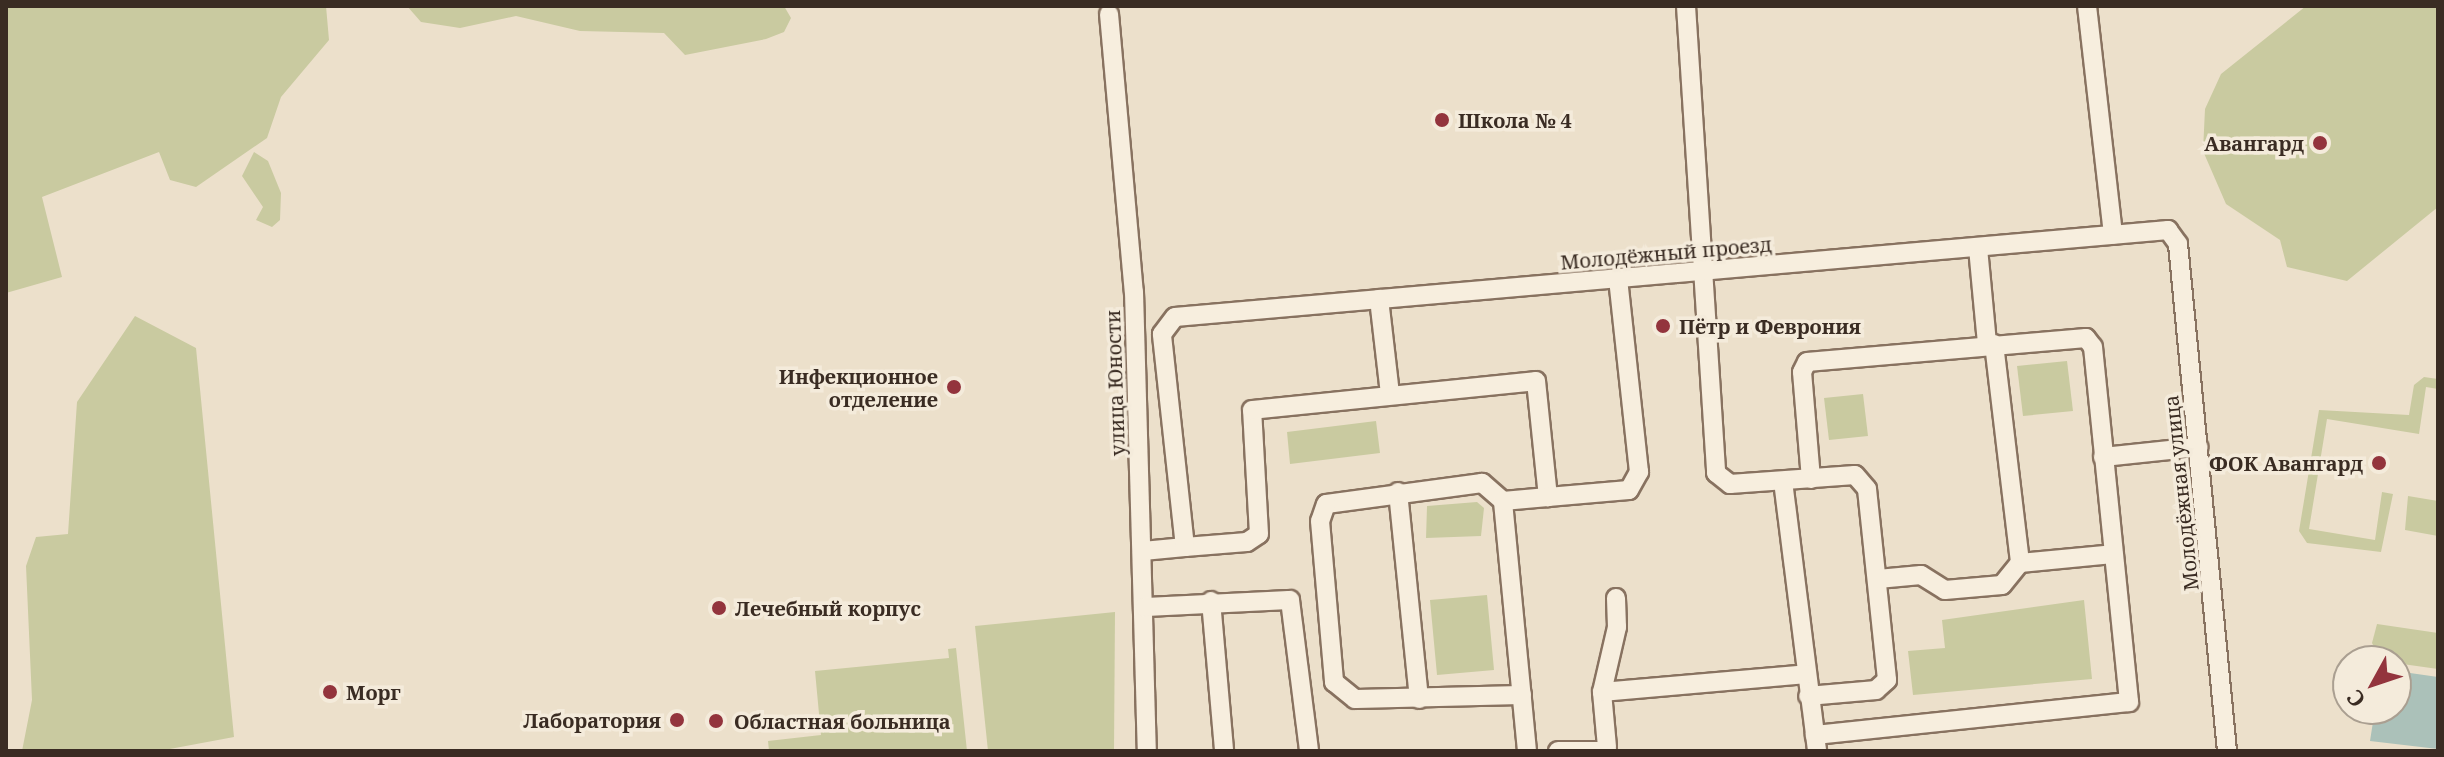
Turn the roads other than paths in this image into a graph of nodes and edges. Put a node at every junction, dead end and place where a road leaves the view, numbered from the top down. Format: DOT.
graph roads {
  1 [pos="1686,6"];
  2 [pos="2087,6"];
  3 [pos="1109,14"];
  4 [pos="2173,233"];
  5 [pos="2113,235"];
  6 [pos="1978,248"];
  7 [pos="1699,272"];
  8 [pos="1618,280"];
  9 [pos="1379,299"];
  10 [pos="1991,344"];
  11 [pos="1390,394"];
  12 [pos="2198,447"];
  13 [pos="2103,457"];
  14 [pos="1811,479"];
  15 [pos="1783,481"];
  16 [pos="1398,492"];
  17 [pos="1548,497"];
  18 [pos="1503,501"];
  19 [pos="1185,547"];
  20 [pos="1143,551"];
  21 [pos="2113,554"];
  22 [pos="2020,563"];
  23 [pos="1878,579"];
  24 [pos="1616,598"];
  25 [pos="1211,601"];
  26 [pos="1145,607"];
  27 [pos="1806,674"];
  28 [pos="1602,692"];
  29 [pos="1522,695"];
  30 [pos="1808,696"];
  31 [pos="1419,699"];
  32 [pos="1816,743"];
  33 [pos="1607,749"];
  34 [pos="1147,751"];
  35 [pos="1224,751"];
  36 [pos="1309,751"];
  37 [pos="1527,751"];
  38 [pos="1558,751"];
  39 [pos="2227,751"];
  1 -- 7 [label="street"];
  2 -- 5 [label="street"];
  3 -- 20 [label="street, улица Юности"];
  4 -- 5 [label="street, Молодёжный проезд"];
  4 -- 12 [label="street, Молодёжная улица"];
  5 -- 6 [label="street, Молодёжный проезд"];
  6 -- 7 [label="street, Молодёжный проезд"];
  6 -- 10 [label="street"];
  7 -- 8 [label="street, Молодёжный проезд"];
  7 -- 15 [label="street"];
  8 -- 9 [label="street, Молодёжный проезд"];
  8 -- 17 [label="street"];
  9 -- 11 [label="street"];
  9 -- 19 [label="street, Молодёжный проезд"];
  10 -- 13 [label="street"];
  10 -- 14 [label="street"];
  10 -- 22 [label="street"];
  11 -- 17 [label="street"];
  11 -- 19 [label="street"];
  12 -- 13 [label="street"];
  12 -- 39 [label="street, Молодёжная улица"];
  13 -- 21 [label="street"];
  14 -- 15 [label="street"];
  14 -- 23 [label="street"];
  15 -- 27 [label="street"];
  16 -- 18 [label="street"];
  16 -- 31 [label="street"];
  16 -- 31 [label="street"];
  17 -- 18 [label="street"];
  18 -- 29 [label="street"];
  19 -- 20 [label="street"];
  20 -- 26 [label="street, улица Юности"];
  21 -- 22 [label="street"];
  21 -- 32 [label="street"];
  22 -- 23 [label="street"];
  23 -- 30 [label="street"];
  24 -- 28 [label="street"];
  25 -- 26 [label="street"];
  25 -- 35 [label="street"];
  25 -- 36 [label="street"];
  26 -- 34 [label="street, улица Юности"];
  27 -- 28 [label="street"];
  27 -- 30 [label="street"];
  28 -- 33 [label="street"];
  29 -- 31 [label="street"];
  29 -- 37 [label="street"];
  30 -- 32 [label="street"];
  33 -- 38 [label="street"];
}
